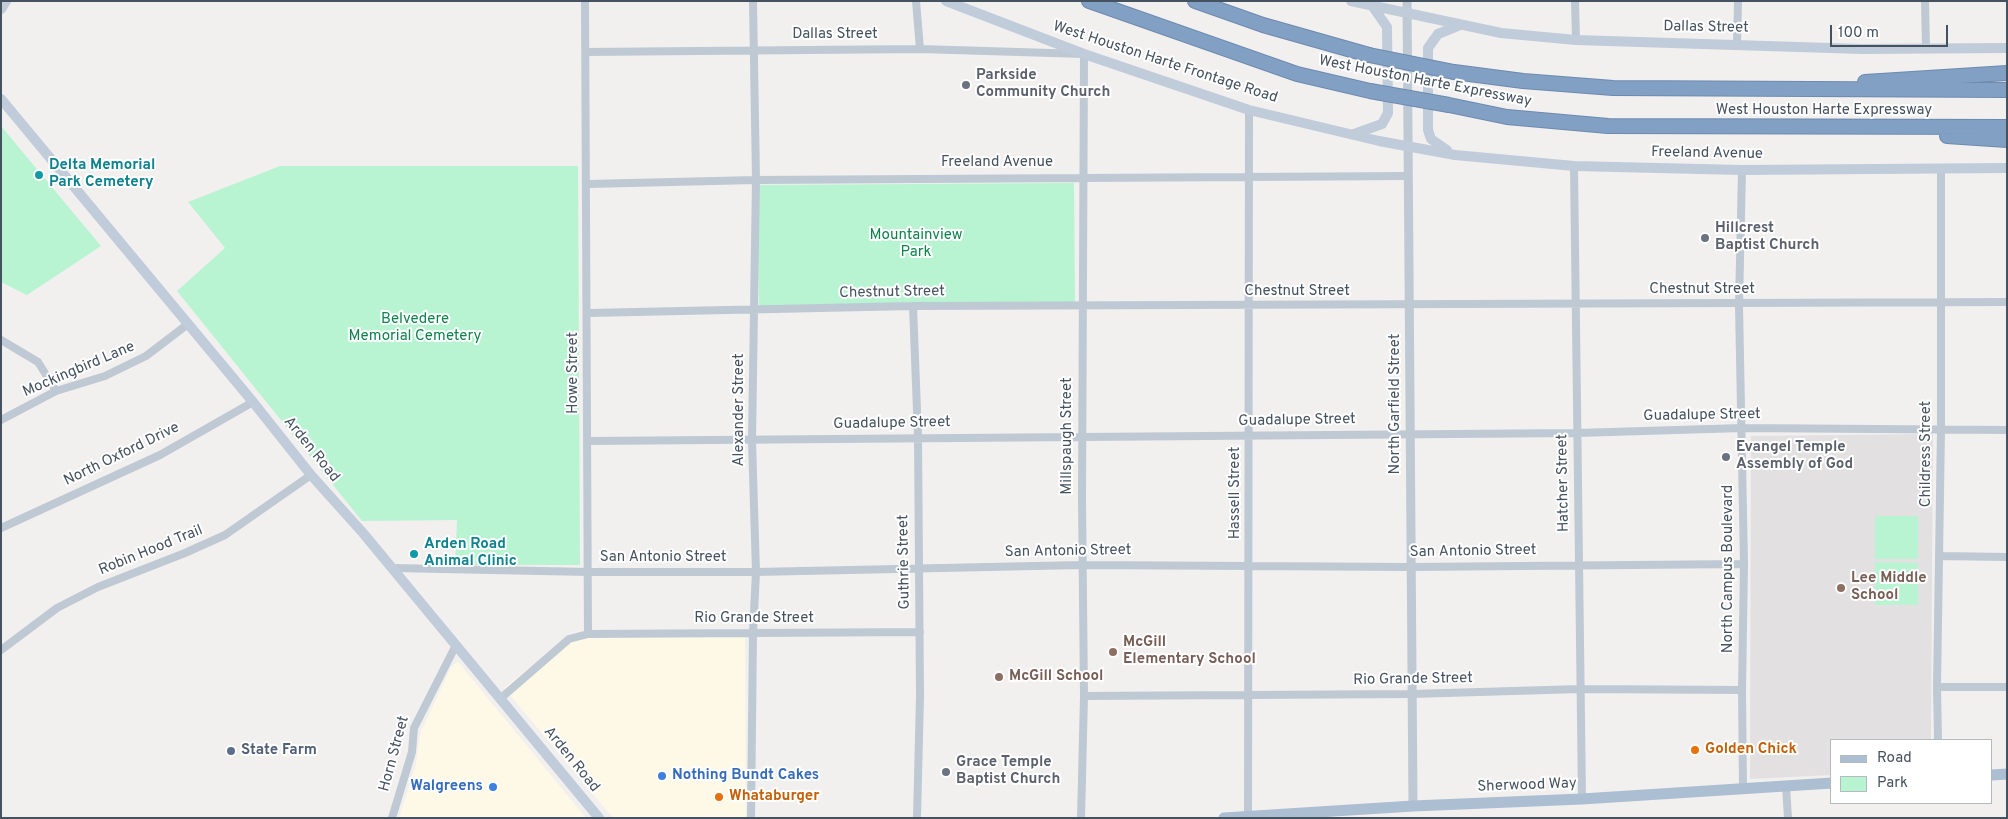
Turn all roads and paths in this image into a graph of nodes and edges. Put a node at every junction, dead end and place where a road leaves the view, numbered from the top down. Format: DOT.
graph roads {
  1 [pos="6,1"];
  2 [pos="585,1"];
  3 [pos="753,1"];
  4 [pos="916,1"];
  5 [pos="946,1"];
  6 [pos="1089,1"];
  7 [pos="1195,1"];
  8 [pos="1350,1"];
  9 [pos="1407,1"];
  10 [pos="1576,1"];
  11 [pos="1738,1"];
  12 [pos="1925,1"];
  13 [pos="1373,7"];
  14 [pos="1,9"];
  15 [pos="1406,14"];
  16 [pos="1461,25"];
  17 [pos="1576,40"];
  18 [pos="1737,44"];
  19 [pos="1926,48"];
  20 [pos="2007,48"];
  21 [pos="920,49"];
  22 [pos="754,50"];
  23 [pos="586,52"];
  24 [pos="1084,54"];
  25 [pos="2007,73"];
  26 [pos="1745,89"];
  27 [pos="2007,90"];
  28 [pos="1,99"];
  29 [pos="1249,110"];
  30 [pos="2007,127"];
  31 [pos="1819,129"];
  32 [pos="1353,135"];
  33 [pos="2007,140"];
  34 [pos="1408,146"];
  35 [pos="1455,155"];
  36 [pos="1574,166"];
  37 [pos="1941,168"];
  38 [pos="2007,168"];
  39 [pos="1742,170"];
  40 [pos="1408,176"];
  41 [pos="1082,177"];
  42 [pos="1247,177"];
  43 [pos="756,180"];
  44 [pos="587,184"];
  45 [pos="2007,302"];
  46 [pos="1941,303"];
  47 [pos="1576,304"];
  48 [pos="1739,304"];
  49 [pos="1409,305"];
  50 [pos="913,306"];
  51 [pos="1249,306"];
  52 [pos="1082,307"];
  53 [pos="755,310"];
  54 [pos="588,313"];
  55 [pos="188,324"];
  56 [pos="1,340"];
  57 [pos="56,391"];
  58 [pos="253,402"];
  59 [pos="1,420"];
  60 [pos="1743,428"];
  61 [pos="1941,430"];
  62 [pos="2007,430"];
  63 [pos="1410,433"];
  64 [pos="1577,433"];
  65 [pos="1250,436"];
  66 [pos="918,437"];
  67 [pos="1082,438"];
  68 [pos="752,440"];
  69 [pos="588,441"];
  70 [pos="311,476"];
  71 [pos="1,528"];
  72 [pos="1940,556"];
  73 [pos="2007,556"];
  74 [pos="1744,564"];
  75 [pos="1082,565"];
  76 [pos="1579,565"];
  77 [pos="1250,566"];
  78 [pos="1411,567"];
  79 [pos="392,568"];
  80 [pos="918,568"];
  81 [pos="589,572"];
  82 [pos="756,572"];
  83 [pos="753,632"];
  84 [pos="920,632"];
  85 [pos="588,634"];
  86 [pos="456,645"];
  87 [pos="1,650"];
  88 [pos="1936,687"];
  89 [pos="2007,687"];
  90 [pos="1580,689"];
  91 [pos="1742,690"];
  92 [pos="1412,694"];
  93 [pos="1084,696"];
  94 [pos="1249,696"];
  95 [pos="500,698"];
  96 [pos="1938,739"];
  97 [pos="2007,774"];
  98 [pos="1993,775"];
  99 [pos="1830,783"];
  100 [pos="1786,786"];
  101 [pos="1743,788"];
  102 [pos="1582,799"];
  103 [pos="1413,806"];
  104 [pos="1248,816"];
  105 [pos="392,818"];
  106 [pos="599,818"];
  107 [pos="751,818"];
  108 [pos="918,818"];
  109 [pos="1081,818"];
  110 [pos="1224,818"];
  111 [pos="1788,818"];
  1 -- 14 [label="main road"];
  2 -- 23 [label="street, Howe Street"];
  3 -- 22 [label="street, Alexander Street"];
  4 -- 21 [label="street"];
  5 -- 24 [label="main road, West Houston Harte Frontage Road"];
  6 -- 31 [label="highway, West Houston Harte Expressway, bridge"];
  7 -- 26 [label="highway, West Houston Harte Expressway, bridge"];
  8 -- 13 [label="main road"];
  9 -- 15 [label="street, North Garfield Street"];
  10 -- 17 [label="street"];
  11 -- 18 [label="street"];
  12 -- 19 [label="street"];
  13 -- 15 [label="main road"];
  13 -- 32 [label="main road"];
  15 -- 16 [label="main road, Dallas Street"];
  15 -- 34 [label="street, North Garfield Street"];
  16 -- 17 [label="main road, Dallas Street"];
  16 -- 35 [label="main road"];
  17 -- 18 [label="main road, Dallas Street"];
  18 -- 19 [label="main road, Dallas Street"];
  19 -- 20 [label="main road, Dallas Street"];
  21 -- 22 [label="street, Dallas Street"];
  21 -- 24 [label="street, Dallas Street"];
  22 -- 23 [label="street, Dallas Street"];
  22 -- 43 [label="street, Alexander Street"];
  23 -- 44 [label="street, Howe Street"];
  24 -- 29 [label="main road, West Houston Harte Frontage Road"];
  24 -- 41 [label="street, Millspaugh Street"];
  25 -- 26 [label="highway"];
  26 -- 27 [label="highway, West Houston Harte Expressway"];
  28 -- 55 [label="main road, Arden Road"];
  29 -- 32 [label="main road, West Houston Harte Frontage Road"];
  29 -- 42 [label="street, Hassell Street"];
  30 -- 31 [label="highway, West Houston Harte Expressway"];
  31 -- 33 [label="highway"];
  32 -- 34 [label="main road, West Houston Harte Frontage Road"];
  34 -- 35 [label="main road, Freeland Avenue"];
  34 -- 40 [label="street, North Garfield Street"];
  35 -- 36 [label="main road, Freeland Avenue"];
  36 -- 39 [label="main road, Freeland Avenue"];
  36 -- 47 [label="street, Hatcher Street"];
  37 -- 38 [label="main road, Freeland Avenue"];
  37 -- 39 [label="main road, Freeland Avenue"];
  37 -- 46 [label="street, Childress Street"];
  39 -- 48 [label="street, North Campus Boulevard"];
  40 -- 42 [label="street, Freeland Avenue"];
  40 -- 49 [label="street, North Garfield Street"];
  41 -- 42 [label="street, Freeland Avenue"];
  41 -- 43 [label="street, Freeland Avenue"];
  41 -- 52 [label="street, Millspaugh Street"];
  42 -- 51 [label="street, Hassell Street"];
  43 -- 44 [label="street, Freeland Avenue"];
  43 -- 53 [label="street, Alexander Street"];
  44 -- 54 [label="street, Howe Street"];
  45 -- 46 [label="street, Chestnut Street"];
  46 -- 48 [label="street, Chestnut Street"];
  46 -- 61 [label="street, Childress Street"];
  47 -- 48 [label="street, Chestnut Street"];
  47 -- 49 [label="street, Chestnut Street"];
  47 -- 64 [label="street, Hatcher Street"];
  48 -- 60 [label="street, North Campus Boulevard"];
  49 -- 51 [label="street, Chestnut Street"];
  49 -- 63 [label="street, North Garfield Street"];
  50 -- 52 [label="street, Chestnut Street"];
  50 -- 53 [label="street, Chestnut Street"];
  50 -- 66 [label="street, Guthrie Street"];
  51 -- 52 [label="street, Chestnut Street"];
  51 -- 65 [label="street, Hassell Street"];
  52 -- 67 [label="street, Millspaugh Street"];
  53 -- 54 [label="street, Chestnut Street"];
  53 -- 68 [label="street, Alexander Street"];
  54 -- 69 [label="street, Howe Street"];
  55 -- 57 [label="street, Mockingbird Lane"];
  55 -- 58 [label="main road, Arden Road"];
  56 -- 57 [label="street"];
  57 -- 59 [label="street, Mockingbird Lane"];
  58 -- 70 [label="main road, Arden Road"];
  58 -- 71 [label="street, North Oxford Drive"];
  60 -- 61 [label="street, Guadalupe Street"];
  60 -- 64 [label="street, Guadalupe Street"];
  60 -- 74 [label="street, North Campus Boulevard"];
  61 -- 62 [label="street, Guadalupe Street"];
  61 -- 72 [label="street, Childress Street"];
  63 -- 64 [label="street, Guadalupe Street"];
  63 -- 65 [label="street, Guadalupe Street"];
  63 -- 78 [label="street, North Garfield Street"];
  64 -- 76 [label="street, Hatcher Street"];
  65 -- 67 [label="street, Guadalupe Street"];
  65 -- 77 [label="street, Hassell Street"];
  66 -- 67 [label="street, Guadalupe Street"];
  66 -- 68 [label="street, Guadalupe Street"];
  66 -- 80 [label="street, Guthrie Street"];
  67 -- 75 [label="street, Millspaugh Street"];
  68 -- 69 [label="street, Guadalupe Street"];
  68 -- 82 [label="street, Alexander Street"];
  69 -- 81 [label="street, Howe Street"];
  70 -- 79 [label="main road, Arden Road"];
  70 -- 87 [label="street, Robin Hood Trail"];
  72 -- 73 [label="street"];
  72 -- 88 [label="street, Childress Street"];
  74 -- 76 [label="street, San Antonio Street"];
  74 -- 91 [label="street, North Campus Boulevard"];
  75 -- 77 [label="street, San Antonio Street"];
  75 -- 80 [label="street, San Antonio Street"];
  75 -- 93 [label="street, Millspaugh Street"];
  76 -- 78 [label="street, San Antonio Street"];
  76 -- 90 [label="street, Hatcher Street"];
  77 -- 78 [label="street, San Antonio Street"];
  77 -- 94 [label="street, Hassell Street"];
  78 -- 92 [label="street, North Garfield Street"];
  79 -- 81 [label="street, San Antonio Street"];
  79 -- 86 [label="main road, Arden Road"];
  80 -- 82 [label="street, San Antonio Street"];
  80 -- 84 [label="street, Guthrie Street"];
  81 -- 82 [label="street, San Antonio Street"];
  81 -- 85 [label="street, Howe Street"];
  82 -- 83 [label="street, Alexander Street"];
  83 -- 84 [label="street, Rio Grande Street"];
  83 -- 85 [label="street, Rio Grande Street"];
  83 -- 107 [label="street, Alexander Street"];
  84 -- 108 [label="street, Guthrie Street"];
  85 -- 95 [label="street"];
  86 -- 95 [label="main road, Arden Road"];
  86 -- 105 [label="street, Horn Street"];
  88 -- 89 [label="street"];
  88 -- 96 [label="street, Childress Street"];
  90 -- 91 [label="street, Rio Grande Street"];
  90 -- 92 [label="street, Rio Grande Street"];
  90 -- 102 [label="street, Hatcher Street"];
  91 -- 101 [label="street, North Campus Boulevard"];
  92 -- 94 [label="street, Rio Grande Street"];
  92 -- 103 [label="street, North Garfield Street"];
  93 -- 94 [label="street, Rio Grande Street"];
  93 -- 109 [label="street, Millspaugh Street"];
  94 -- 104 [label="street, Hassell Street"];
  95 -- 106 [label="main road, Arden Road"];
  97 -- 98 [label="main road"];
  99 -- 100 [label="main road, Sherwood Way"];
  100 -- 101 [label="main road, Sherwood Way"];
  100 -- 111 [label="street"];
  101 -- 102 [label="main road, Sherwood Way"];
  102 -- 103 [label="main road, Sherwood Way"];
  103 -- 104 [label="main road, Sherwood Way"];
  104 -- 110 [label="main road, Sherwood Way"];
}
